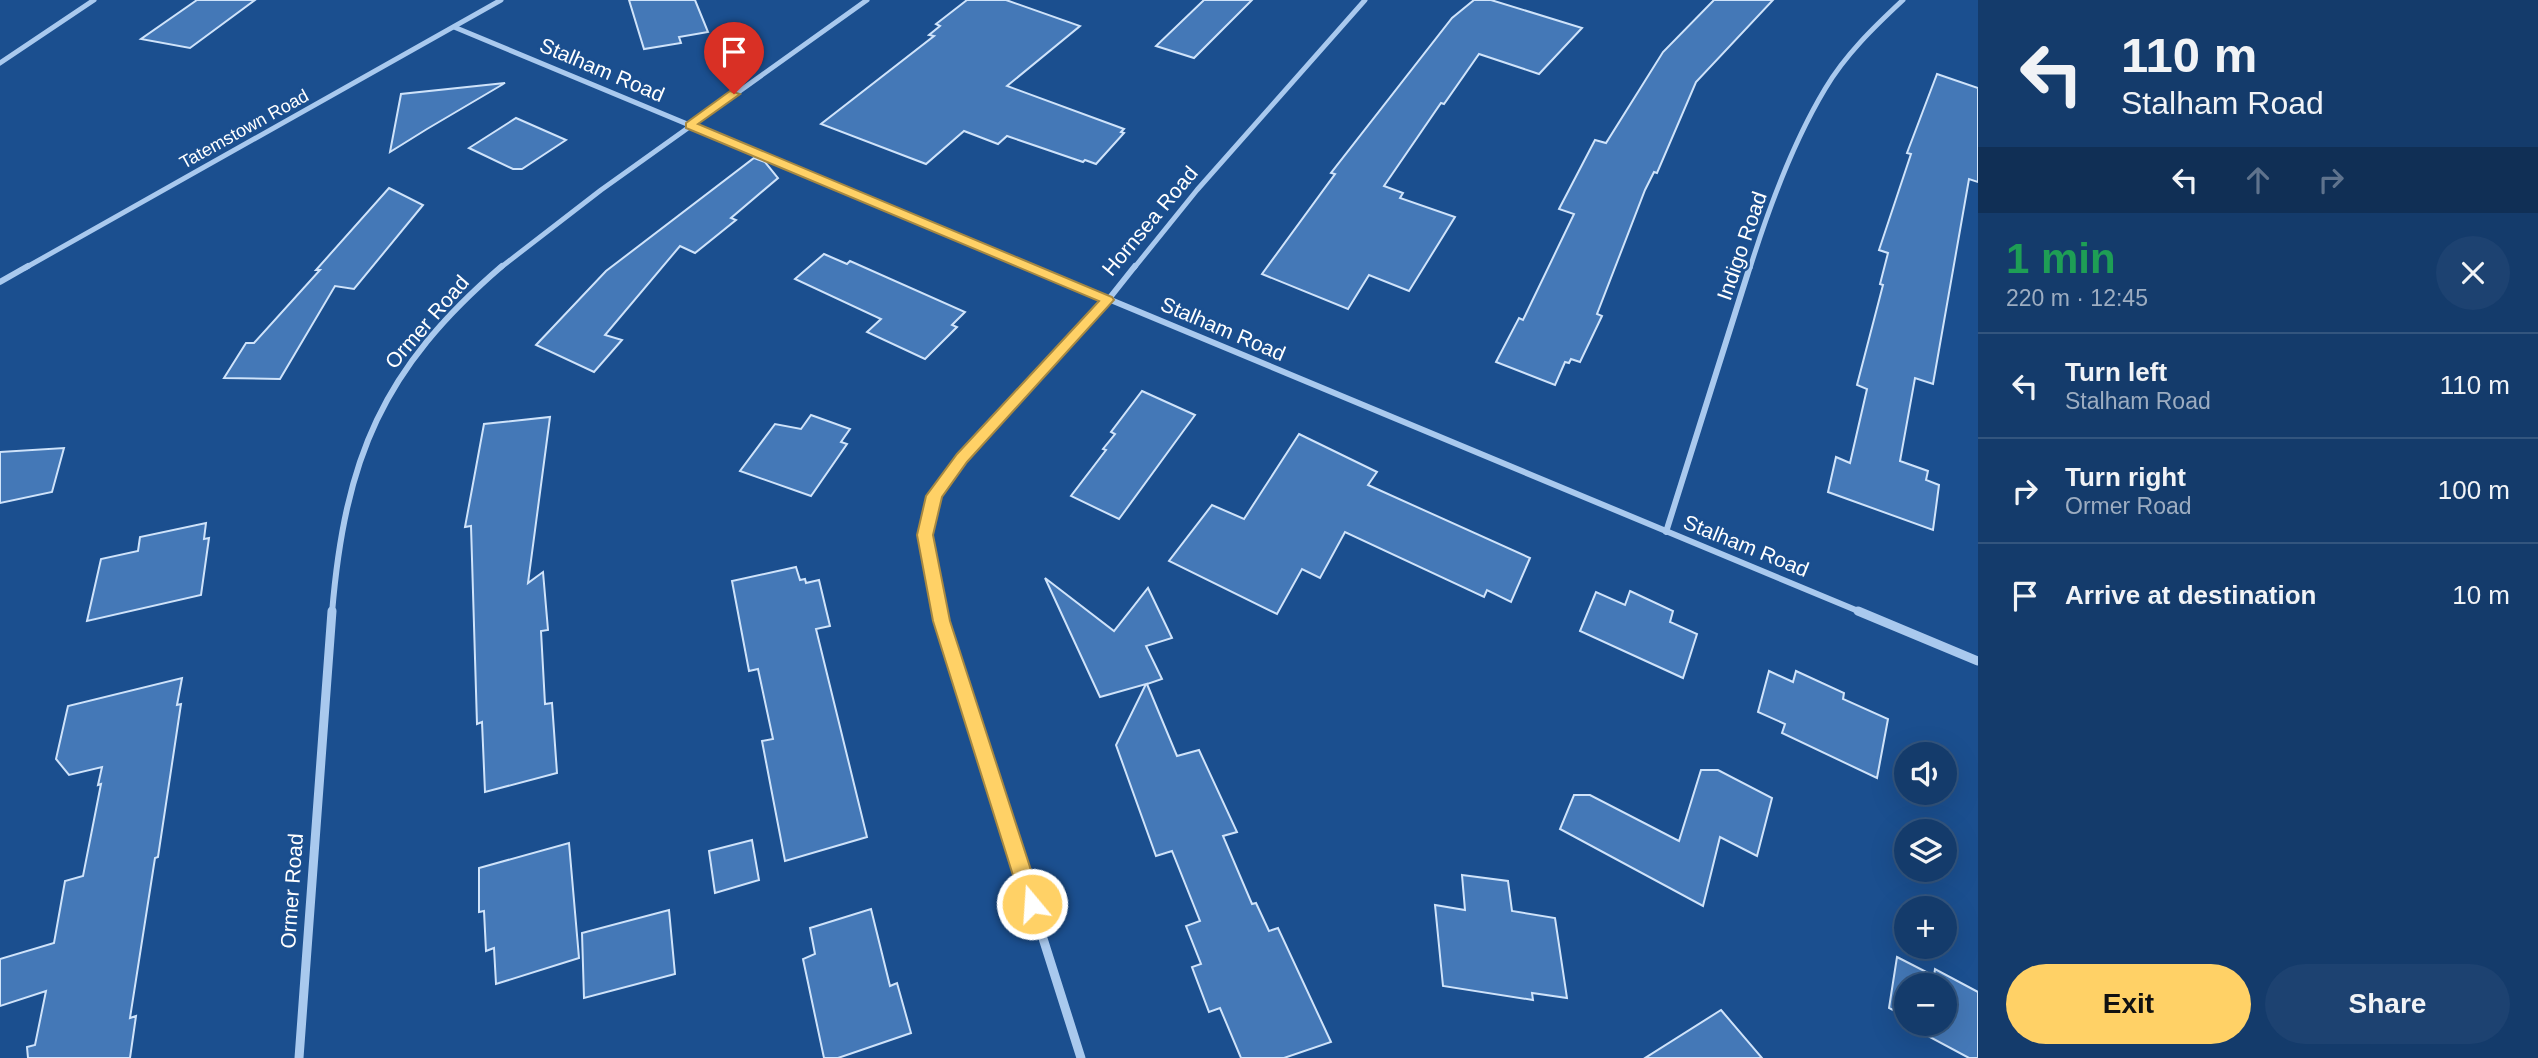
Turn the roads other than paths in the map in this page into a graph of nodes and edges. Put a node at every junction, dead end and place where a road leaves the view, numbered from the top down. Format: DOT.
graph roads {
  1 [pos="94,0"];
  2 [pos="502,0"];
  3 [pos="867,0"];
  4 [pos="1365,0"];
  5 [pos="1903,0"];
  6 [pos="454,27"];
  7 [pos="0,63"];
  8 [pos="690,125"];
  9 [pos="0,282"];
  10 [pos="1108,300"];
  11 [pos="1666,532"];
  12 [pos="1978,660"];
  13 [pos="299,1058"];
  14 [pos="1081,1058"];
  1 -- 7 [label="street"];
  2 -- 6 [label="street, Tatemstown Road"];
  3 -- 8 [label="street, Ormer Road"];
  4 -- 10 [label="street, Hornsea Road"];
  5 -- 11 [label="street, Indigo Road"];
  6 -- 8 [label="street, Stalham Road"];
  6 -- 9 [label="street, Tatemstown Road"];
  8 -- 10 [label="street, Stalham Road"];
  8 -- 13 [label="street, Ormer Road"];
  10 -- 11 [label="street, Stalham Road"];
  10 -- 14 [label="street, Hornsea Road"];
  11 -- 12 [label="street, Stalham Road"];
}
